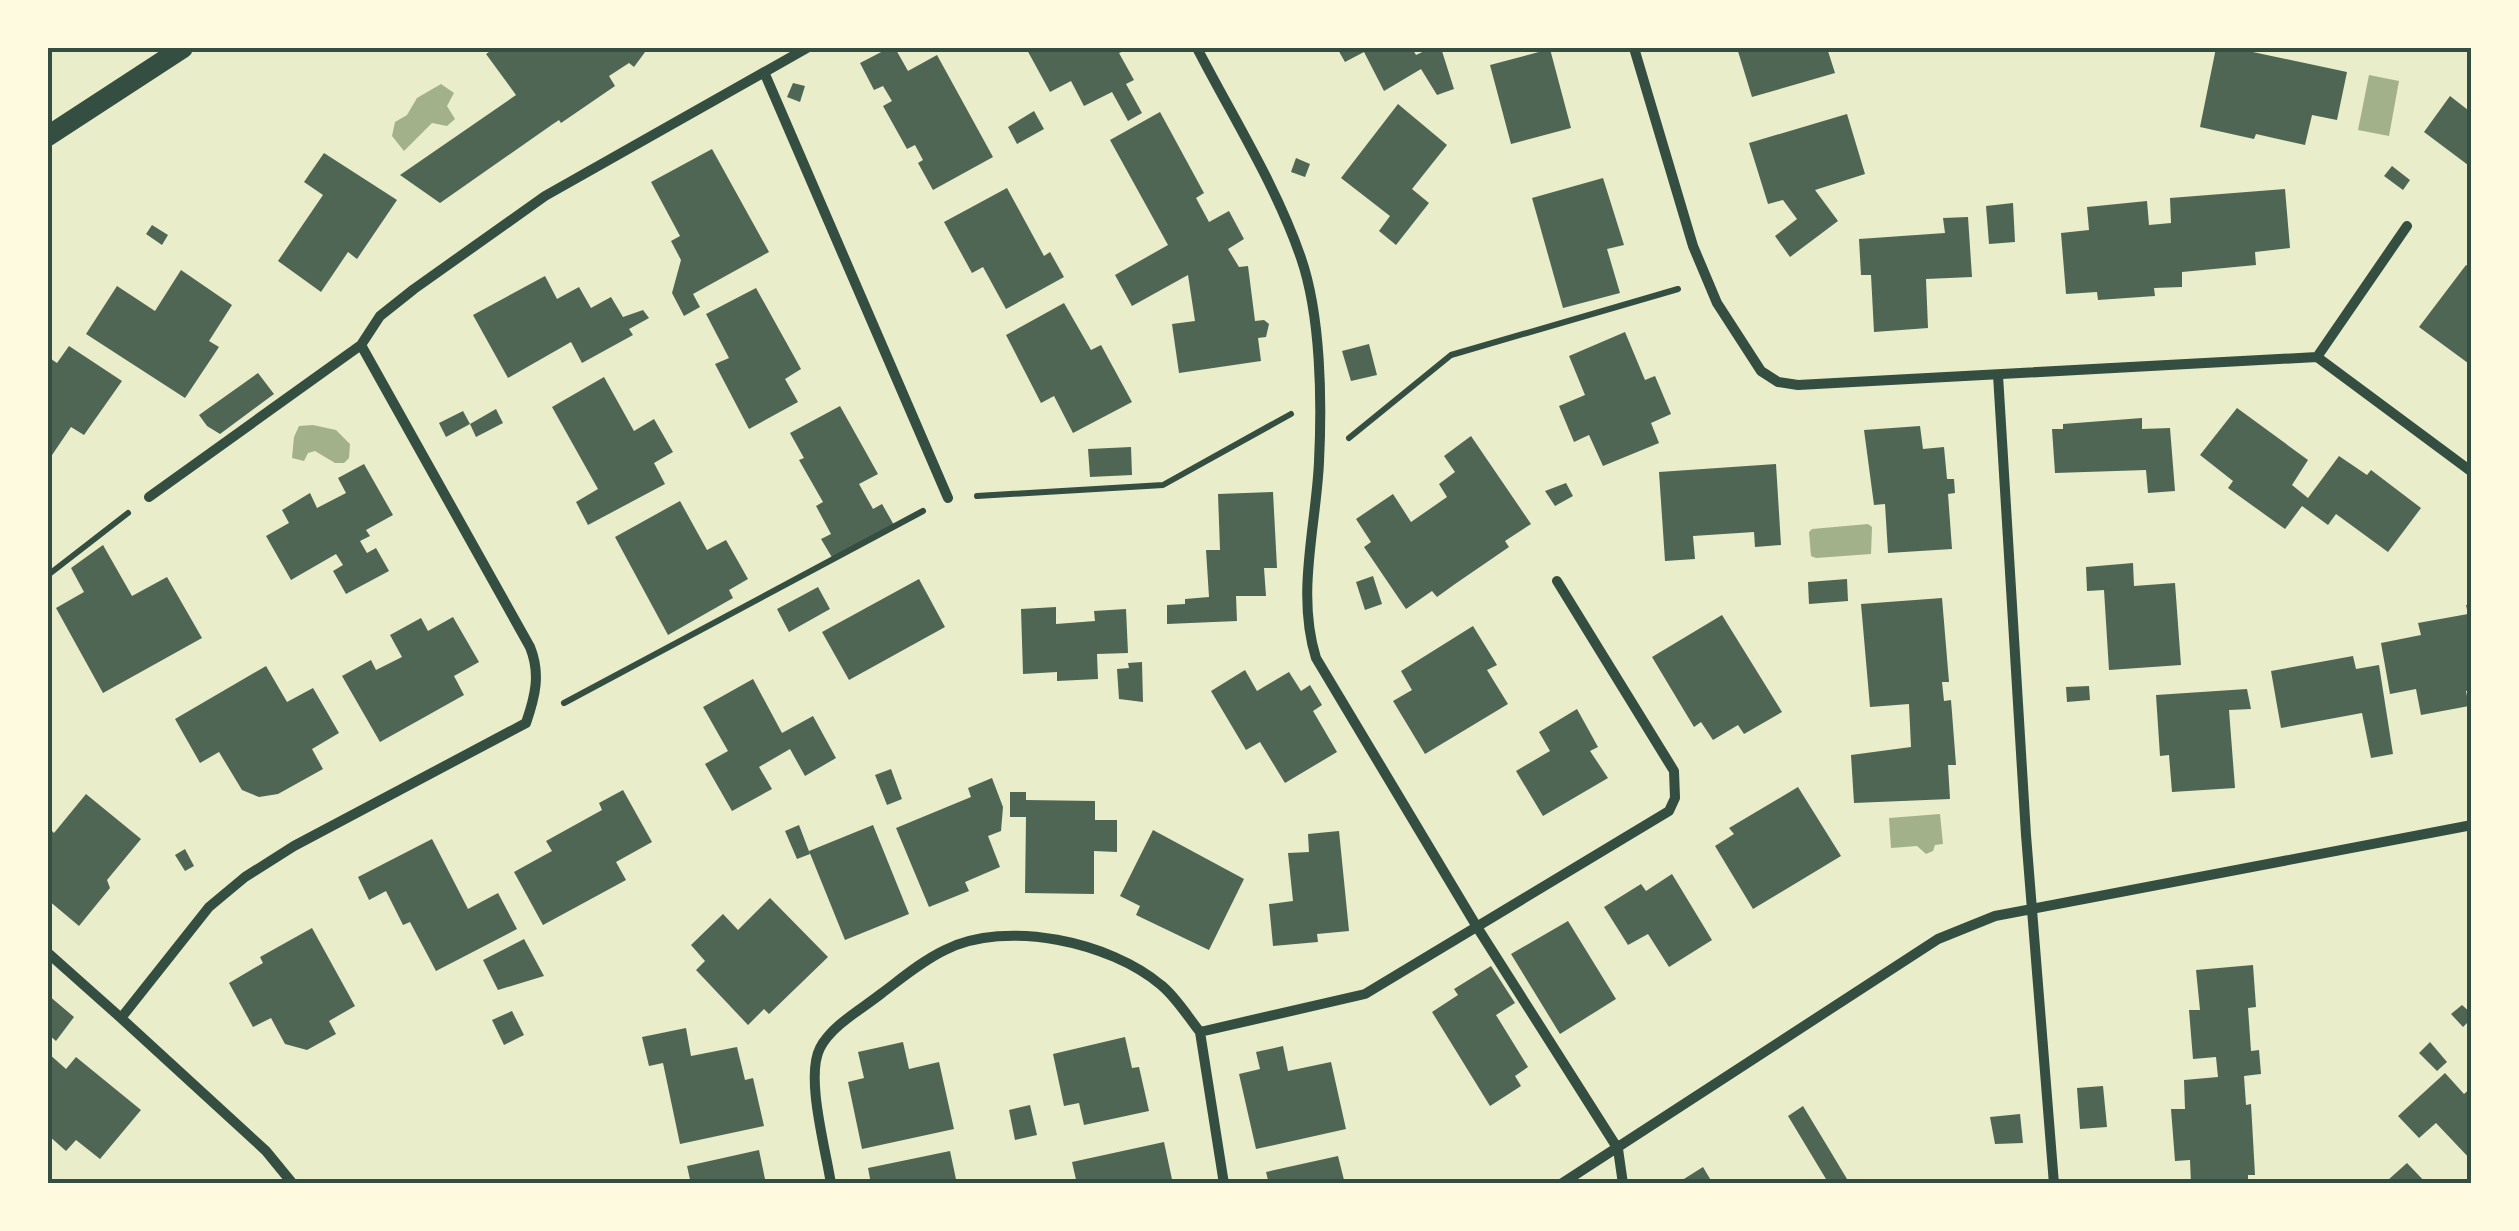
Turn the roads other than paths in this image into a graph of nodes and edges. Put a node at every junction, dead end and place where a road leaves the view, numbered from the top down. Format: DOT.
graph roads {
  1 [pos="183,48"];
  2 [pos="807,48"];
  3 [pos="1196,48"];
  4 [pos="1634,48"];
  5 [pos="764,72"];
  6 [pos="48,136"];
  7 [pos="2407,226"];
  8 [pos="362,345"];
  9 [pos="2317,357"];
  10 [pos="1998,376"];
  11 [pos="2472,472"];
  12 [pos="149,497"];
  13 [pos="948,498"];
  14 [pos="1557,581"];
  15 [pos="2472,826"];
  16 [pos="2033,910"];
  17 [pos="1477,927"];
  18 [pos="48,953"];
  19 [pos="121,1018"];
  20 [pos="1200,1032"];
  21 [pos="1618,1149"];
  22 [pos="293,1184"];
  23 [pos="831,1184"];
  24 [pos="1224,1184"];
  25 [pos="1561,1184"];
  26 [pos="1624,1184"];
  27 [pos="2054,1184"];
  1 -- 6 [label="main road"];
  2 -- 5 [label="street"];
  3 -- 17 [label="street"];
  4 -- 10 [label="street"];
  5 -- 8 [label="street"];
  5 -- 13 [label="street"];
  7 -- 9 [label="street"];
  8 -- 12 [label="street"];
  8 -- 19 [label="street"];
  9 -- 10 [label="street"];
  9 -- 11 [label="street"];
  10 -- 16 [label="street"];
  14 -- 17 [label="street"];
  15 -- 16 [label="street"];
  16 -- 21 [label="street"];
  16 -- 27 [label="street"];
  17 -- 20 [label="street"];
  17 -- 21 [label="street"];
  18 -- 19 [label="street"];
  19 -- 22 [label="street"];
  20 -- 23 [label="street"];
  20 -- 24 [label="street"];
  21 -- 25 [label="street"];
  21 -- 26 [label="street"];
}
